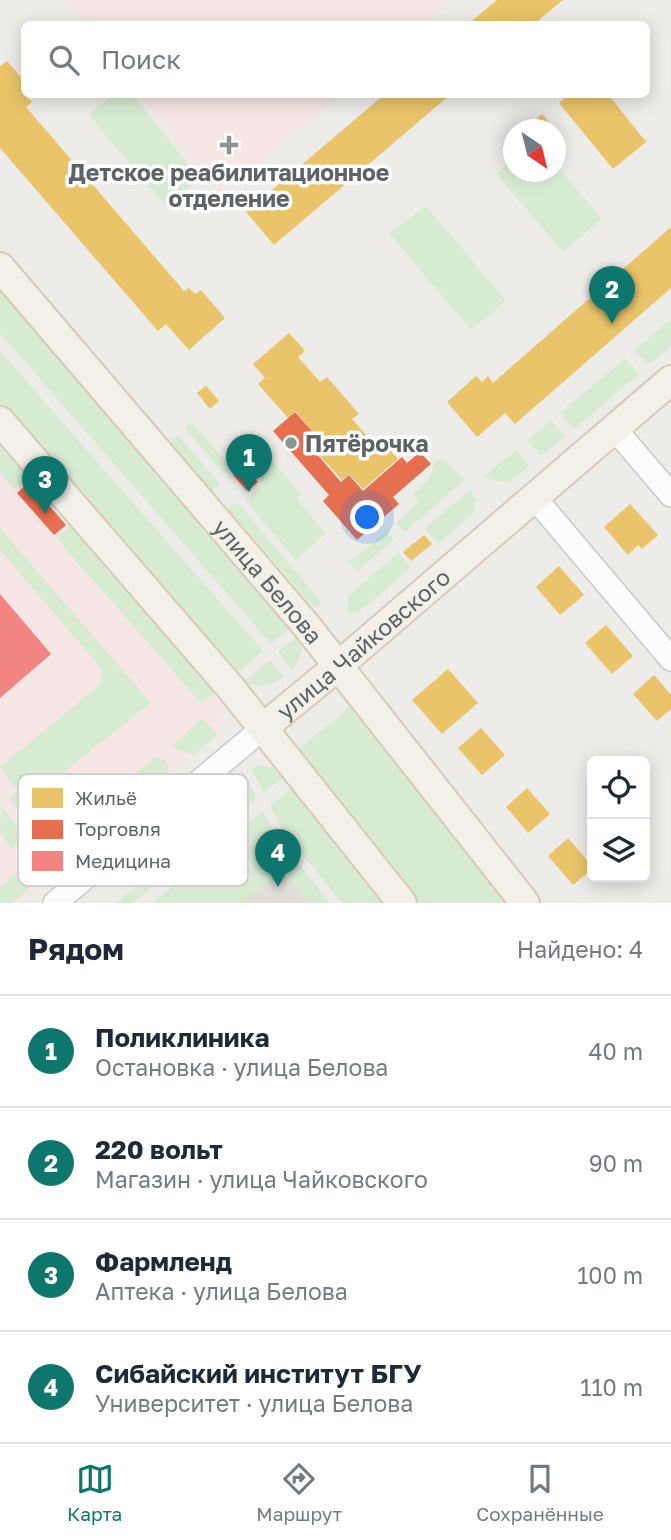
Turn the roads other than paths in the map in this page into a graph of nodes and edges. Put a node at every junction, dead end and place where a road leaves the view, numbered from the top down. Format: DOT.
graph roads {
  1 [pos="0,267"];
  2 [pos="671,380"];
  3 [pos="0,421"];
  4 [pos="614,428"];
  5 [pos="671,495"];
  6 [pos="534,497"];
  7 [pos="671,659"];
  8 [pos="338,666"];
  9 [pos="263,728"];
  10 [pos="208,774"];
  11 [pos="75,886"];
  12 [pos="55,903"];
  13 [pos="402,903"];
  14 [pos="525,903"];
  1 -- 8 [label="main road, улица Белова"];
  2 -- 4 [label="main road, улица Чайковского"];
  3 -- 9 [label="main road"];
  4 -- 5 [label="street"];
  4 -- 6 [label="main road, улица Чайковского"];
  6 -- 7 [label="street"];
  6 -- 8 [label="main road, улица Чайковского"];
  8 -- 9 [label="main road, улица Чайковского"];
  8 -- 14 [label="main road, улица Белова"];
  9 -- 10 [label="street, улица Чайковского"];
  9 -- 13 [label="main road"];
  11 -- 12 [label="street, улица Чайковского"];
}
